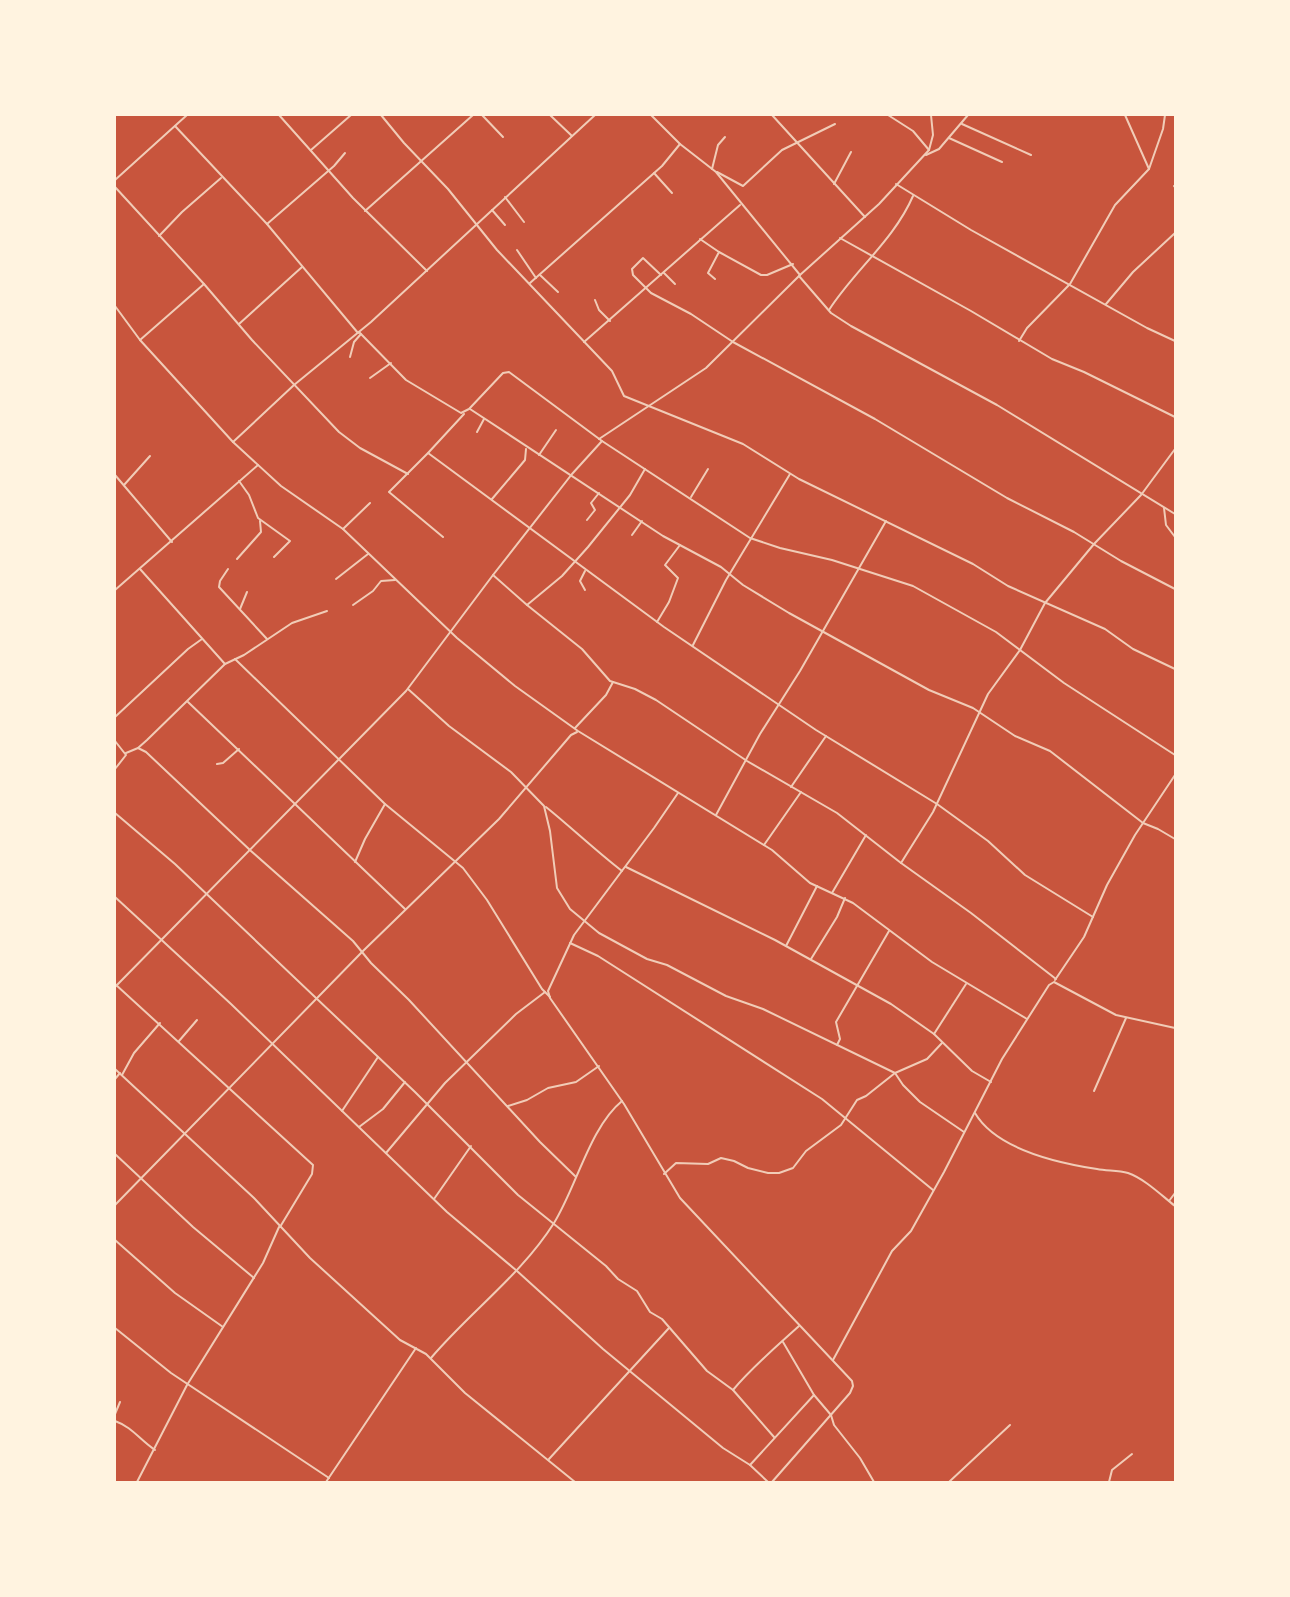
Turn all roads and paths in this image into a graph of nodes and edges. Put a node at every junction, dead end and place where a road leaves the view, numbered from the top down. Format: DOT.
graph roads {
  1 [pos="187,115"];
  2 [pos="278,115"];
  3 [pos="351,115"];
  4 [pos="381,115"];
  5 [pos="473,115"];
  6 [pos="482,115"];
  7 [pos="550,115"];
  8 [pos="594,115"];
  9 [pos="651,115"];
  10 [pos="772,115"];
  11 [pos="888,115"];
  12 [pos="931,115"];
  13 [pos="968,115"];
  14 [pos="1125,115"];
  15 [pos="1165,115"];
  16 [pos="835,124"];
  17 [pos="962,124"];
  18 [pos="175,126"];
  19 [pos="572,136"];
  20 [pos="503,137"];
  21 [pos="726,137"];
  22 [pos="949,138"];
  23 [pos="680,144"];
  24 [pos="796,144"];
  25 [pos="311,150"];
  26 [pos="930,150"];
  27 [pos="851,152"];
  28 [pos="345,153"];
  29 [pos="926,155"];
  30 [pos="1031,156"];
  31 [pos="422,162"];
  32 [pos="1002,162"];
  33 [pos="712,169"];
  34 [pos="1149,169"];
  35 [pos="328,171"];
  36 [pos="716,172"];
  37 [pos="654,173"];
  38 [pos="221,178"];
  39 [pos="115,180"];
  40 [pos="834,184"];
  41 [pos="896,184"];
  42 [pos="115,187"];
  43 [pos="672,193"];
  44 [pos="913,196"];
  45 [pos="505,197"];
  46 [pos="741,204"];
  47 [pos="492,210"];
  48 [pos="365,211"];
  49 [pos="865,217"];
  50 [pos="524,222"];
  51 [pos="266,224"];
  52 [pos="505,225"];
  53 [pos="477,226"];
  54 [pos="1175,234"];
  55 [pos="159,236"];
  56 [pos="840,238"];
  57 [pos="700,239"];
  58 [pos="517,250"];
  59 [pos="719,252"];
  60 [pos="873,256"];
  61 [pos="793,264"];
  62 [pos="302,266"];
  63 [pos="427,271"];
  64 [pos="662,274"];
  65 [pos="540,275"];
  66 [pos="800,276"];
  67 [pos="536,278"];
  68 [pos="715,279"];
  69 [pos="530,283"];
  70 [pos="204,284"];
  71 [pos="675,284"];
  72 [pos="1070,284"];
  73 [pos="646,288"];
  74 [pos="558,292"];
  75 [pos="595,300"];
  76 [pos="1106,304"];
  77 [pos="115,306"];
  78 [pos="829,310"];
  79 [pos="610,322"];
  80 [pos="239,324"];
  81 [pos="359,333"];
  82 [pos="140,340"];
  83 [pos="1019,341"];
  84 [pos="1175,341"];
  85 [pos="584,342"];
  86 [pos="732,342"];
  87 [pos="350,357"];
  88 [pos="391,363"];
  89 [pos="370,378"];
  90 [pos="294,385"];
  91 [pos="647,407"];
  92 [pos="469,409"];
  93 [pos="464,413"];
  94 [pos="1175,417"];
  95 [pos="484,418"];
  96 [pos="556,430"];
  97 [pos="478,432"];
  98 [pos="601,440"];
  99 [pos="233,442"];
  100 [pos="526,448"];
  101 [pos="1175,449"];
  102 [pos="428,453"];
  103 [pos="539,455"];
  104 [pos="150,456"];
  105 [pos="258,465"];
  106 [pos="645,469"];
  107 [pos="708,469"];
  108 [pos="408,474"];
  109 [pos="572,474"];
  110 [pos="790,474"];
  111 [pos="115,475"];
  112 [pos="239,481"];
  113 [pos="124,485"];
  114 [pos="599,494"];
  115 [pos="1141,495"];
  116 [pos="690,498"];
  117 [pos="492,500"];
  118 [pos="370,503"];
  119 [pos="620,507"];
  120 [pos="1164,508"];
  121 [pos="1175,514"];
  122 [pos="259,519"];
  123 [pos="588,520"];
  124 [pos="886,520"];
  125 [pos="642,521"];
  126 [pos="343,529"];
  127 [pos="530,529"];
  128 [pos="632,535"];
  129 [pos="443,537"];
  130 [pos="1175,537"];
  131 [pos="750,538"];
  132 [pos="172,542"];
  133 [pos="1094,544"];
  134 [pos="680,546"];
  135 [pos="368,554"];
  136 [pos="274,557"];
  137 [pos="237,559"];
  138 [pos="574,562"];
  139 [pos="858,568"];
  140 [pos="228,569"];
  141 [pos="140,570"];
  142 [pos="585,571"];
  143 [pos="730,573"];
  144 [pos="493,575"];
  145 [pos="336,579"];
  146 [pos="395,580"];
  147 [pos="1175,589"];
  148 [pos="115,590"];
  149 [pos="585,590"];
  150 [pos="247,592"];
  151 [pos="1045,603"];
  152 [pos="527,604"];
  153 [pos="353,605"];
  154 [pos="240,609"];
  155 [pos="327,611"];
  156 [pos="657,623"];
  157 [pos="450,632"];
  158 [pos="823,632"];
  159 [pos="202,639"];
  160 [pos="267,639"];
  161 [pos="693,645"];
  162 [pos="1020,650"];
  163 [pos="235,659"];
  164 [pos="225,664"];
  165 [pos="1175,669"];
  166 [pos="613,682"];
  167 [pos="408,689"];
  168 [pos="188,702"];
  169 [pos="778,704"];
  170 [pos="978,712"];
  171 [pos="115,716"];
  172 [pos="570,726"];
  173 [pos="574,729"];
  174 [pos="578,732"];
  175 [pos="571,734"];
  176 [pos="826,736"];
  177 [pos="115,741"];
  178 [pos="138,748"];
  179 [pos="239,749"];
  180 [pos="126,753"];
  181 [pos="1175,755"];
  182 [pos="339,760"];
  183 [pos="747,761"];
  184 [pos="216,764"];
  185 [pos="115,769"];
  186 [pos="1175,774"];
  187 [pos="525,786"];
  188 [pos="791,787"];
  189 [pos="801,792"];
  190 [pos="678,793"];
  191 [pos="294,804"];
  192 [pos="385,804"];
  193 [pos="937,804"];
  194 [pos="544,806"];
  195 [pos="115,813"];
  196 [pos="716,815"];
  197 [pos="1143,823"];
  198 [pos="866,835"];
  199 [pos="1175,840"];
  200 [pos="764,845"];
  201 [pos="251,850"];
  202 [pos="1175,857"];
  203 [pos="455,859"];
  204 [pos="355,862"];
  205 [pos="901,863"];
  206 [pos="626,867"];
  207 [pos="622,871"];
  208 [pos="1175,872"];
  209 [pos="817,886"];
  210 [pos="832,893"];
  211 [pos="207,895"];
  212 [pos="115,898"];
  213 [pos="845,898"];
  214 [pos="405,909"];
  215 [pos="1093,917"];
  216 [pos="584,920"];
  217 [pos="889,931"];
  218 [pos="161,940"];
  219 [pos="570,943"];
  220 [pos="786,946"];
  221 [pos="363,951"];
  222 [pos="811,960"];
  223 [pos="1055,981"];
  224 [pos="966,984"];
  225 [pos="857,985"];
  226 [pos="115,986"];
  227 [pos="545,992"];
  228 [pos="550,998"];
  229 [pos="317,1000"];
  230 [pos="1126,1018"];
  231 [pos="1027,1019"];
  232 [pos="197,1020"];
  233 [pos="160,1023"];
  234 [pos="1175,1028"];
  235 [pos="934,1034"];
  236 [pos="180,1041"];
  237 [pos="942,1042"];
  238 [pos="272,1044"];
  239 [pos="837,1046"];
  240 [pos="378,1057"];
  241 [pos="467,1062"];
  242 [pos="599,1066"];
  243 [pos="115,1069"];
  244 [pos="895,1072"];
  245 [pos="121,1074"];
  246 [pos="115,1080"];
  247 [pos="405,1082"];
  248 [pos="990,1082"];
  249 [pos="230,1088"];
  250 [pos="1094,1091"];
  251 [pos="622,1100"];
  252 [pos="427,1103"];
  253 [pos="508,1106"];
  254 [pos="342,1110"];
  255 [pos="974,1112"];
  256 [pos="847,1119"];
  257 [pos="359,1127"];
  258 [pos="964,1132"];
  259 [pos="184,1133"];
  260 [pos="471,1146"];
  261 [pos="115,1154"];
  262 [pos="386,1154"];
  263 [pos="664,1174"];
  264 [pos="141,1176"];
  265 [pos="576,1177"];
  266 [pos="933,1190"];
  267 [pos="1175,1193"];
  268 [pos="434,1200"];
  269 [pos="1168,1201"];
  270 [pos="115,1205"];
  271 [pos="1175,1206"];
  272 [pos="553,1225"];
  273 [pos="280,1226"];
  274 [pos="115,1240"];
  275 [pos="517,1271"];
  276 [pos="254,1278"];
  277 [pos="799,1326"];
  278 [pos="223,1327"];
  279 [pos="115,1328"];
  280 [pos="669,1328"];
  281 [pos="783,1342"];
  282 [pos="416,1348"];
  283 [pos="431,1358"];
  284 [pos="833,1360"];
  285 [pos="630,1369"];
  286 [pos="187,1385"];
  287 [pos="733,1390"];
  288 [pos="814,1394"];
  289 [pos="120,1402"];
  290 [pos="115,1414"];
  291 [pos="831,1415"];
  292 [pos="115,1421"];
  293 [pos="1010,1425"];
  294 [pos="774,1437"];
  295 [pos="155,1450"];
  296 [pos="1132,1454"];
  297 [pos="548,1459"];
  298 [pos="750,1465"];
  299 [pos="328,1478"];
  300 [pos="137,1482"];
  301 [pos="326,1482"];
  302 [pos="575,1482"];
  303 [pos="768,1482"];
  304 [pos="772,1482"];
  305 [pos="874,1482"];
  306 [pos="949,1482"];
  307 [pos="1109,1482"];
  1 -- 18 [label="street"];
  2 -- 25 [label="street"];
  3 -- 25 [label="street"];
  4 -- 31 [label="street"];
  5 -- 31 [label="street"];
  6 -- 20 [label="street"];
  7 -- 19 [label="street"];
  8 -- 19 [label="street"];
  9 -- 23 [label="street"];
  10 -- 24 [label="street"];
  11 -- 26 [label="street"];
  12 -- 26 [label="street"];
  13 -- 17 [label="street"];
  14 -- 34 [label="street"];
  15 -- 34 [label="street"];
  16 -- 24 [label="street"];
  17 -- 22 [label="street"];
  17 -- 30 [label="street"];
  18 -- 38 [label="street"];
  18 -- 39 [label="street"];
  19 -- 45 [label="street"];
  21 -- 33 [label="street"];
  22 -- 29 [label="street"];
  22 -- 32 [label="street"];
  23 -- 33 [label="street"];
  23 -- 37 [label="street"];
  24 -- 36 [label="street"];
  24 -- 40 [label="street"];
  25 -- 35 [label="street"];
  26 -- 29 [label="street"];
  27 -- 40 [label="street"];
  28 -- 35 [label="street"];
  29 -- 41 [label="street"];
  31 -- 48 [label="street"];
  31 -- 53 [label="street"];
  33 -- 36 [label="street"];
  34 -- 72 [label="street"];
  35 -- 48 [label="street"];
  35 -- 51 [label="street"];
  36 -- 46 [label="street"];
  37 -- 43 [label="street"];
  37 -- 65 [label="street"];
  38 -- 51 [label="street"];
  38 -- 55 [label="street"];
  40 -- 49 [label="street"];
  41 -- 44 [label="street"];
  41 -- 49 [label="street"];
  42 -- 55 [label="street"];
  44 -- 60 [label="street"];
  44 -- 72 [label="street"];
  45 -- 47 [label="street"];
  45 -- 50 [label="street"];
  46 -- 57 [label="street"];
  46 -- 61 [label="street"];
  47 -- 52 [label="street"];
  47 -- 53 [label="street"];
  48 -- 63 [label="street"];
  49 -- 56 [label="street"];
  51 -- 62 [label="street"];
  53 -- 63 [label="street"];
  53 -- 69 [label="street"];
  54 -- 76 [label="street"];
  55 -- 70 [label="street"];
  56 -- 60 [label="street"];
  56 -- 66 [label="street"];
  57 -- 59 [label="street"];
  57 -- 64 [label="street"];
  58 -- 67 [label="street"];
  59 -- 61 [label="street"];
  59 -- 68 [label="street"];
  60 -- 78 [label="street"];
  60 -- 83 [label="street"];
  61 -- 66 [label="street"];
  62 -- 80 [label="street"];
  62 -- 81 [label="street"];
  63 -- 81 [label="street"];
  64 -- 71 [label="street"];
  64 -- 73 [label="street"];
  64 -- 73 [label="street"];
  65 -- 67 [label="street"];
  65 -- 74 [label="street"];
  66 -- 78 [label="street"];
  66 -- 86 [label="street"];
  67 -- 69 [label="street"];
  69 -- 85 [label="street"];
  70 -- 80 [label="street"];
  70 -- 82 [label="street"];
  72 -- 76 [label="street"];
  72 -- 83 [label="street"];
  73 -- 79 [label="street"];
  73 -- 86 [label="street"];
  75 -- 79 [label="street"];
  76 -- 84 [label="street"];
  77 -- 82 [label="street"];
  78 -- 115 [label="street"];
  79 -- 85 [label="street"];
  80 -- 90 [label="street"];
  81 -- 87 [label="street"];
  81 -- 88 [label="street"];
  81 -- 90 [label="street"];
  82 -- 99 [label="street"];
  83 -- 94 [label="street"];
  85 -- 91 [label="street"];
  86 -- 91 [label="street"];
  86 -- 133 [label="street"];
  88 -- 89 [label="street"];
  88 -- 93 [label="street"];
  90 -- 99 [label="street"];
  90 -- 108 [label="street"];
  91 -- 98 [label="street"];
  91 -- 110 [label="street"];
  92 -- 93 [label="street"];
  92 -- 95 [label="street"];
  92 -- 98 [label="street"];
  93 -- 102 [label="street"];
  95 -- 97 [label="street"];
  95 -- 100 [label="street"];
  96 -- 103 [label="street"];
  98 -- 106 [label="street"];
  98 -- 109 [label="street"];
  99 -- 105 [label="street"];
  100 -- 103 [label="street"];
  100 -- 117 [label="street"];
  101 -- 115 [label="street"];
  102 -- 108 [label="street"];
  102 -- 117 [label="street"];
  103 -- 109 [label="street"];
  104 -- 113 [label="street"];
  105 -- 112 [label="street"];
  105 -- 126 [label="street"];
  106 -- 116 [label="street"];
  106 -- 119 [label="street"];
  107 -- 116 [label="street"];
  108 -- 129 [label="street"];
  109 -- 114 [label="street"];
  109 -- 127 [label="street"];
  110 -- 124 [label="street"];
  110 -- 131 [label="street"];
  111 -- 113 [label="street"];
  112 -- 122 [label="street"];
  112 -- 132 [label="street"];
  113 -- 132 [label="street"];
  114 -- 119 [label="street"];
  114 -- 123 [label="street"];
  115 -- 120 [label="street"];
  115 -- 133 [label="street"];
  116 -- 131 [label="street"];
  117 -- 127 [label="street"];
  118 -- 126 [label="street"];
  119 -- 125 [label="street"];
  119 -- 138 [label="street"];
  120 -- 121 [label="street"];
  120 -- 130 [label="street"];
  122 -- 136 [label="street"];
  122 -- 137 [label="street"];
  124 -- 139 [label="street"];
  124 -- 151 [label="street"];
  125 -- 128 [label="street"];
  125 -- 134 [label="street"];
  126 -- 135 [label="street"];
  127 -- 138 [label="street"];
  127 -- 144 [label="street"];
  131 -- 139 [label="street"];
  131 -- 143 [label="street"];
  132 -- 141 [label="street"];
  133 -- 147 [label="street"];
  133 -- 151 [label="street"];
  134 -- 143 [label="street"];
  134 -- 156 [label="street"];
  135 -- 145 [label="street"];
  135 -- 146 [label="street"];
  138 -- 142 [label="street"];
  138 -- 152 [label="street"];
  139 -- 158 [label="street"];
  139 -- 162 [label="street"];
  140 -- 154 [label="street"];
  141 -- 148 [label="street"];
  141 -- 159 [label="street"];
  142 -- 149 [label="street"];
  142 -- 156 [label="street"];
  143 -- 158 [label="street"];
  143 -- 161 [label="street"];
  144 -- 152 [label="street"];
  144 -- 157 [label="street"];
  146 -- 153 [label="street"];
  146 -- 157 [label="street"];
  150 -- 154 [label="street"];
  151 -- 162 [label="street"];
  151 -- 165 [label="street"];
  152 -- 166 [label="street"];
  154 -- 160 [label="street"];
  155 -- 160 [label="street"];
  156 -- 161 [label="street"];
  157 -- 167 [label="street"];
  157 -- 172 [label="street"];
  158 -- 169 [label="street"];
  158 -- 170 [label="street"];
  159 -- 164 [label="street"];
  159 -- 171 [label="street"];
  160 -- 163 [label="street"];
  161 -- 169 [label="street"];
  162 -- 170 [label="street"];
  162 -- 181 [label="street"];
  163 -- 164 [label="street"];
  163 -- 182 [label="street"];
  164 -- 168 [label="street"];
  166 -- 173 [label="street"];
  166 -- 183 [label="street"];
  167 -- 182 [label="street"];
  167 -- 187 [label="street"];
  168 -- 178 [label="street"];
  168 -- 179 [label="street"];
  169 -- 176 [label="street"];
  169 -- 183 [label="street"];
  170 -- 193 [label="street"];
  170 -- 197 [label="street"];
  172 -- 173 [label="street"];
  172 -- 175 [label="street"];
  173 -- 174 [label="street"];
  174 -- 175 [label="street"];
  174 -- 190 [label="street"];
  175 -- 187 [label="street"];
  176 -- 188 [label="street"];
  176 -- 193 [label="street"];
  177 -- 180 [label="street"];
  178 -- 180 [label="street"];
  178 -- 201 [label="street"];
  179 -- 184 [label="street"];
  179 -- 191 [label="street"];
  180 -- 185 [label="street"];
  182 -- 191 [label="street"];
  182 -- 192 [label="street"];
  183 -- 188 [label="street"];
  183 -- 196 [label="street"];
  186 -- 197 [label="street"];
  187 -- 194 [label="street"];
  187 -- 203 [label="street"];
  188 -- 189 [label="street"];
  189 -- 198 [label="street"];
  189 -- 200 [label="street"];
  190 -- 196 [label="street"];
  190 -- 206 [label="street"];
  191 -- 201 [label="street"];
  191 -- 204 [label="street"];
  192 -- 203 [label="street"];
  192 -- 204 [label="street"];
  193 -- 205 [label="street"];
  193 -- 215 [label="street"];
  194 -- 207 [label="street"];
  194 -- 216 [label="street"];
  195 -- 211 [label="street"];
  196 -- 200 [label="street"];
  197 -- 199 [label="street"];
  197 -- 215 [label="street"];
  198 -- 205 [label="street"];
  198 -- 210 [label="street"];
  200 -- 209 [label="street"];
  201 -- 211 [label="street"];
  201 -- 221 [label="street"];
  202 -- 208 [label="street"];
  203 -- 214 [label="street"];
  203 -- 227 [label="street"];
  204 -- 214 [label="street"];
  205 -- 223 [label="street"];
  206 -- 207 [label="street"];
  206 -- 220 [label="street"];
  207 -- 216 [label="street"];
  209 -- 210 [label="street"];
  209 -- 220 [label="street"];
  210 -- 213 [label="street"];
  211 -- 218 [label="street"];
  211 -- 229 [label="street"];
  212 -- 218 [label="street"];
  213 -- 217 [label="street"];
  213 -- 222 [label="street"];
  214 -- 221 [label="street"];
  215 -- 223 [label="street"];
  216 -- 219 [label="street"];
  216 -- 239 [label="street"];
  217 -- 224 [label="street"];
  217 -- 225 [label="street"];
  218 -- 226 [label="street"];
  218 -- 238 [label="street"];
  219 -- 228 [label="street"];
  219 -- 256 [label="street"];
  220 -- 222 [label="street"];
  221 -- 229 [label="street"];
  221 -- 241 [label="street"];
  222 -- 225 [label="street"];
  223 -- 230 [label="street"];
  223 -- 231 [label="street"];
  224 -- 231 [label="street"];
  224 -- 235 [label="street"];
  225 -- 235 [label="street"];
  225 -- 239 [label="street"];
  226 -- 233 [label="street"];
  227 -- 228 [label="street"];
  227 -- 241 [label="street"];
  228 -- 242 [label="street"];
  229 -- 238 [label="street"];
  229 -- 240 [label="street"];
  230 -- 234 [label="street"];
  230 -- 250 [label="street"];
  231 -- 248 [label="street"];
  232 -- 236 [label="street"];
  233 -- 236 [label="street"];
  233 -- 245 [label="street"];
  235 -- 237 [label="street"];
  236 -- 249 [label="street"];
  237 -- 244 [label="street"];
  237 -- 248 [label="street"];
  238 -- 249 [label="street"];
  238 -- 254 [label="street"];
  239 -- 244 [label="street"];
  240 -- 247 [label="street"];
  240 -- 254 [label="street"];
  241 -- 252 [label="street"];
  241 -- 253 [label="street"];
  242 -- 251 [label="street"];
  242 -- 253 [label="street"];
  243 -- 245 [label="street"];
  244 -- 256 [label="street"];
  244 -- 258 [label="street"];
  245 -- 246 [label="street"];
  245 -- 259 [label="street"];
  247 -- 252 [label="street"];
  247 -- 257 [label="street"];
  248 -- 255 [label="street"];
  249 -- 259 [label="street"];
  249 -- 273 [label="street"];
  251 -- 263 [label="street"];
  251 -- 265 [label="street"];
  252 -- 260 [label="street"];
  252 -- 262 [label="street"];
  253 -- 265 [label="street"];
  254 -- 257 [label="street"];
  255 -- 258 [label="street"];
  255 -- 269 [label="street"];
  256 -- 263 [label="street"];
  256 -- 266 [label="street"];
  257 -- 262 [label="street"];
  258 -- 266 [label="street"];
  259 -- 264 [label="street"];
  259 -- 273 [label="street"];
  260 -- 268 [label="street"];
  260 -- 272 [label="street"];
  261 -- 264 [label="street"];
  262 -- 268 [label="street"];
  263 -- 277 [label="street"];
  264 -- 270 [label="street"];
  264 -- 276 [label="street"];
  265 -- 272 [label="street"];
  266 -- 284 [label="street"];
  267 -- 269 [label="street"];
  268 -- 275 [label="street"];
  269 -- 271 [label="street"];
  272 -- 275 [label="street"];
  272 -- 280 [label="street"];
  273 -- 276 [label="street"];
  273 -- 282 [label="street"];
  274 -- 278 [label="street"];
  275 -- 283 [label="street"];
  275 -- 285 [label="street"];
  276 -- 278 [label="street"];
  277 -- 281 [label="street"];
  277 -- 284 [label="street"];
  278 -- 286 [label="street"];
  279 -- 286 [label="street"];
  280 -- 285 [label="street"];
  280 -- 287 [label="street"];
  281 -- 287 [label="street"];
  281 -- 288 [label="street"];
  282 -- 283 [label="street"];
  282 -- 299 [label="street"];
  283 -- 297 [label="street"];
  284 -- 291 [label="street"];
  285 -- 297 [label="street"];
  285 -- 298 [label="street"];
  286 -- 295 [label="street"];
  286 -- 299 [label="street"];
  287 -- 294 [label="street"];
  288 -- 291 [label="street"];
  288 -- 294 [label="street"];
  289 -- 290 [label="street"];
  291 -- 304 [label="street"];
  291 -- 305 [label="street"];
  292 -- 295 [label="street"];
  293 -- 306 [label="street"];
  294 -- 298 [label="street"];
  295 -- 300 [label="street"];
  296 -- 307 [label="street"];
  297 -- 302 [label="street"];
  298 -- 303 [label="street"];
  299 -- 301 [label="street"];
}
